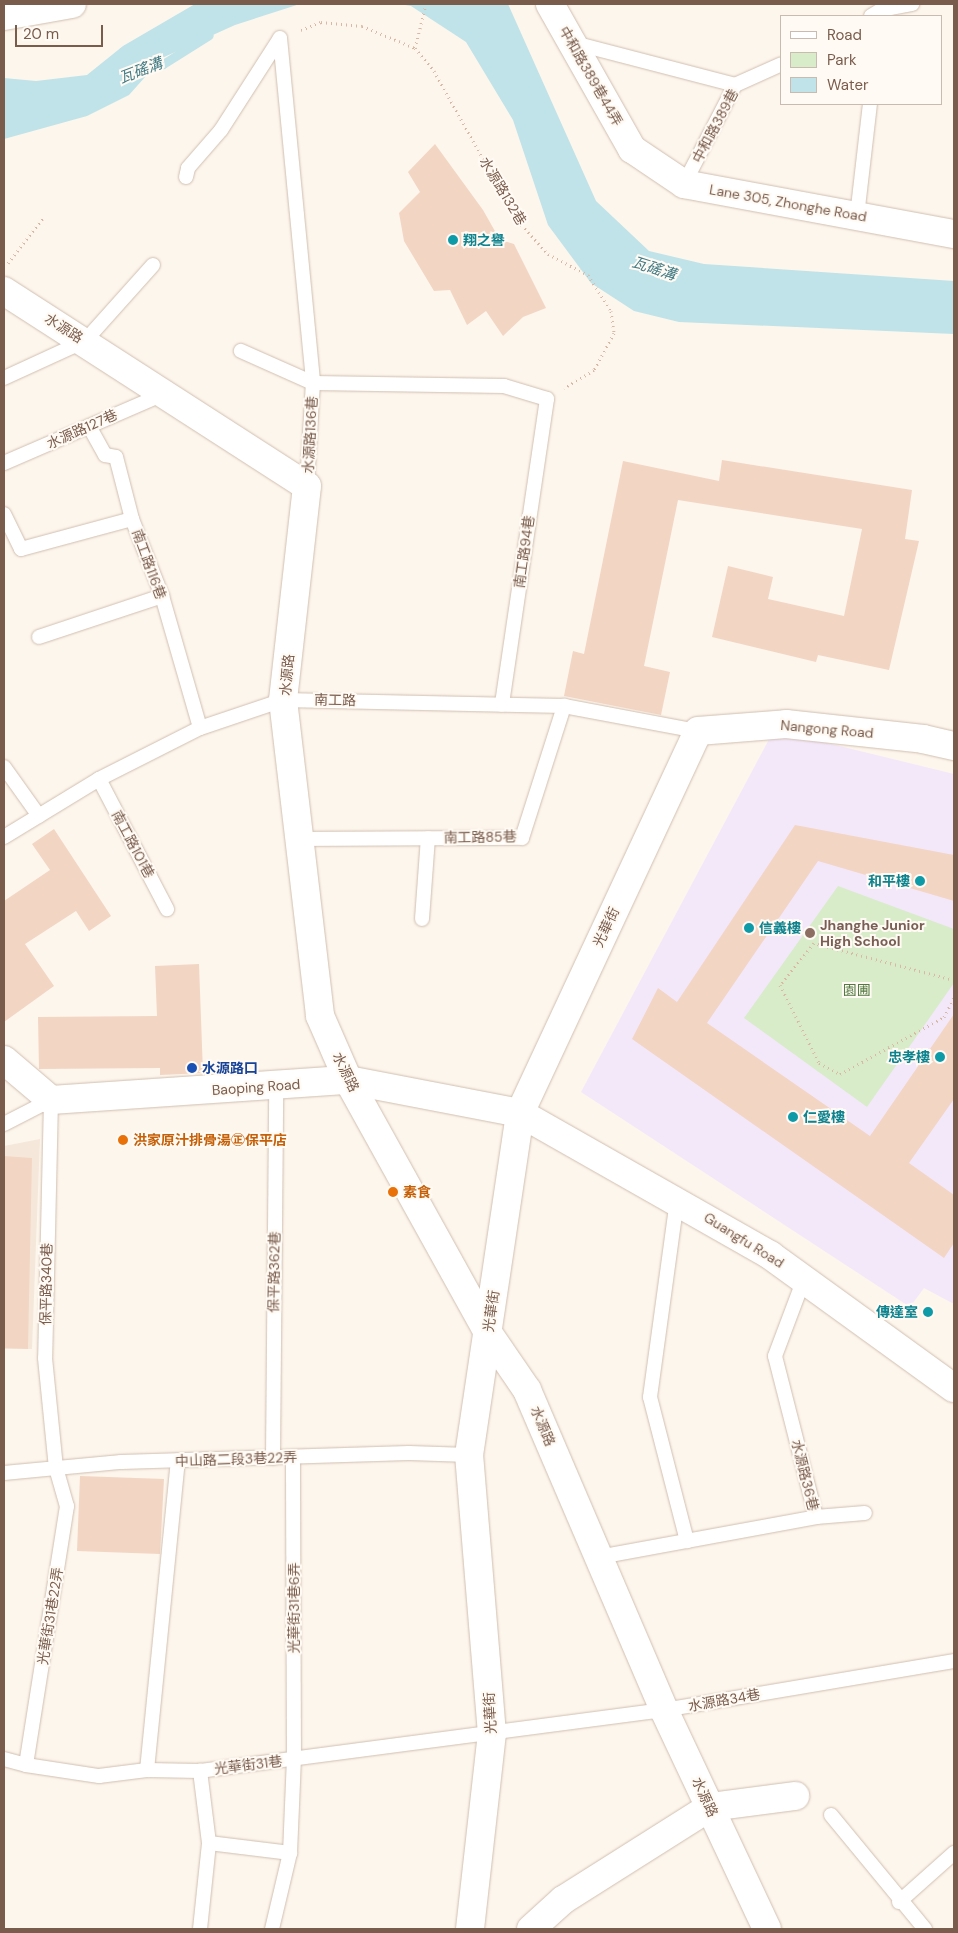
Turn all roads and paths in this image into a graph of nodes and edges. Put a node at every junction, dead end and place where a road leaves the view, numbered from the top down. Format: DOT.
graph roads {
  1 [pos="72,4"];
  2 [pos="426,4"];
  3 [pos="550,4"];
  4 [pos="912,4"];
  5 [pos="876,10"];
  6 [pos="4,16"];
  7 [pos="280,38"];
  8 [pos="572,43"];
  9 [pos="415,48"];
  10 [pos="780,65"];
  11 [pos="735,85"];
  12 [pos="870,105"];
  13 [pos="632,149"];
  14 [pos="186,177"];
  15 [pos="684,184"];
  16 [pos="857,216"];
  17 [pos="43,218"];
  18 [pos="954,234"];
  19 [pos="154,265"];
  20 [pos="4,269"];
  21 [pos="4,291"];
  22 [pos="85,341"];
  23 [pos="241,351"];
  24 [pos="4,378"];
  25 [pos="313,384"];
  26 [pos="160,395"];
  27 [pos="547,399"];
  28 [pos="89,426"];
  29 [pos="4,463"];
  30 [pos="307,486"];
  31 [pos="4,514"];
  32 [pos="132,519"];
  33 [pos="162,596"];
  34 [pos="39,637"];
  35 [pos="284,700"];
  36 [pos="502,705"];
  37 [pos="564,706"];
  38 [pos="200,728"];
  39 [pos="698,731"];
  40 [pos="954,746"];
  41 [pos="4,767"];
  42 [pos="99,779"];
  43 [pos="39,816"];
  44 [pos="4,837"];
  45 [pos="428,838"];
  46 [pos="301,839"];
  47 [pos="167,909"];
  48 [pos="422,919"];
  49 [pos="954,980"];
  50 [pos="954,997"];
  51 [pos="4,1060"];
  52 [pos="348,1080"];
  53 [pos="276,1086"];
  54 [pos="51,1100"];
  55 [pos="520,1113"];
  56 [pos="4,1124"];
  57 [pos="677,1200"];
  58 [pos="804,1279"];
  59 [pos="488,1333"];
  60 [pos="954,1388"];
  61 [pos="469,1455"];
  62 [pos="293,1457"];
  63 [pos="272,1458"];
  64 [pos="178,1460"];
  65 [pos="56,1468"];
  66 [pos="4,1473"];
  67 [pos="865,1513"];
  68 [pos="816,1517"];
  69 [pos="687,1541"];
  70 [pos="599,1557"];
  71 [pos="954,1661"];
  72 [pos="664,1710"];
  73 [pos="492,1734"];
  74 [pos="4,1758"];
  75 [pos="294,1759"];
  76 [pos="26,1765"];
  77 [pos="147,1770"];
  78 [pos="200,1771"];
  79 [pos="795,1796"];
  80 [pos="710,1807"];
  81 [pos="831,1815"];
  82 [pos="208,1843"];
  83 [pos="290,1852"];
  84 [pos="954,1853"];
  85 [pos="901,1902"];
  86 [pos="200,1929"];
  87 [pos="272,1929"];
  88 [pos="470,1929"];
  89 [pos="531,1929"];
  90 [pos="767,1929"];
  91 [pos="925,1929"];
  1 -- 6 [label="street"];
  2 -- 9 [label="path"];
  3 -- 8 [label="street, 中和路389巷44弄"];
  4 -- 5 [label="lane"];
  7 -- 9 [label="path, 水源路132巷"];
  7 -- 14 [label="lane"];
  7 -- 25 [label="lane, 水源路136巷"];
  8 -- 11 [label="lane"];
  8 -- 13 [label="street, 中和路389巷44弄"];
  9 -- 27 [label="path, 水源路132巷"];
  10 -- 11 [label="lane, 中和路389巷"];
  11 -- 15 [label="lane, 中和路389巷"];
  12 -- 16 [label="lane"];
  13 -- 15 [label="street, Lane 305, Zhonghe Road"];
  15 -- 16 [label="street, Lane 305, Zhonghe Road"];
  16 -- 18 [label="street, Lane 305, Zhonghe Road"];
  17 -- 20 [label="path"];
  19 -- 22 [label="lane"];
  21 -- 22 [label="street, 水源路"];
  22 -- 24 [label="lane"];
  22 -- 26 [label="street, 水源路"];
  23 -- 25 [label="lane"];
  25 -- 27 [label="lane"];
  25 -- 30 [label="lane, 水源路136巷"];
  26 -- 28 [label="lane, 水源路127巷"];
  26 -- 30 [label="street, 水源路"];
  27 -- 36 [label="lane, 南工路94巷"];
  28 -- 29 [label="lane, 水源路127巷"];
  28 -- 32 [label="lane"];
  30 -- 35 [label="street, 水源路"];
  31 -- 32 [label="lane, 南工路116巷"];
  32 -- 33 [label="lane, 南工路116巷"];
  33 -- 34 [label="lane"];
  33 -- 38 [label="lane, 南工路116巷"];
  35 -- 36 [label="lane, 南工路"];
  35 -- 38 [label="lane, 南工路"];
  35 -- 46 [label="street, 水源路"];
  36 -- 37 [label="lane, 南工路"];
  37 -- 39 [label="lane, 南工路"];
  37 -- 45 [label="lane, 南工路85巷"];
  38 -- 42 [label="lane, 南工路"];
  39 -- 40 [label="street, Nangong Road"];
  39 -- 55 [label="street, 光華街"];
  41 -- 43 [label="lane"];
  42 -- 43 [label="lane, 南工路"];
  42 -- 47 [label="lane, 南工路101巷"];
  43 -- 44 [label="lane, 南工路"];
  45 -- 46 [label="lane, 南工路85巷"];
  45 -- 48 [label="lane"];
  46 -- 52 [label="street, 水源路"];
  49 -- 50 [label="path"];
  51 -- 54 [label="street"];
  52 -- 53 [label="street, Baoping Road"];
  52 -- 55 [label="street, Baoping Road"];
  52 -- 59 [label="street, 水源路"];
  53 -- 54 [label="street, Baoping Road"];
  53 -- 63 [label="lane, 保平路362巷"];
  54 -- 56 [label="lane"];
  54 -- 65 [label="lane, 保平路340巷"];
  55 -- 57 [label="street, Guangfu Road"];
  55 -- 59 [label="street, 光華街"];
  57 -- 58 [label="street, Guangfu Road"];
  57 -- 69 [label="lane"];
  58 -- 60 [label="street, Guangfu Road"];
  58 -- 68 [label="lane, 水源路36巷"];
  59 -- 61 [label="street, 光華街"];
  59 -- 70 [label="street, 水源路"];
  61 -- 62 [label="lane, 中山路二段3巷22弄"];
  61 -- 73 [label="street, 光華街"];
  62 -- 63 [label="lane, 中山路二段3巷22弄"];
  62 -- 75 [label="lane, 光華街31巷6弄"];
  63 -- 64 [label="lane, 中山路二段3巷22弄"];
  64 -- 65 [label="lane, 中山路二段3巷22弄"];
  64 -- 77 [label="lane"];
  65 -- 66 [label="lane, 中山路二段3巷22弄"];
  65 -- 76 [label="lane, 光華街31巷22弄"];
  67 -- 68 [label="lane"];
  68 -- 69 [label="lane, 水源路36巷"];
  69 -- 70 [label="lane, 水源路36巷"];
  70 -- 72 [label="street, 水源路"];
  71 -- 72 [label="lane, 水源路34巷"];
  72 -- 73 [label="lane, 水源路34巷"];
  72 -- 80 [label="street, 水源路"];
  73 -- 75 [label="lane, 光華街31巷"];
  73 -- 88 [label="street, 光華街"];
  74 -- 76 [label="lane, 光華街31巷"];
  75 -- 78 [label="lane, 光華街31巷"];
  75 -- 83 [label="lane, 光華街31巷6弄"];
  76 -- 77 [label="lane, 光華街31巷"];
  77 -- 78 [label="lane, 光華街31巷"];
  78 -- 82 [label="lane"];
  79 -- 80 [label="street"];
  80 -- 89 [label="street"];
  80 -- 90 [label="street, 水源路"];
  81 -- 85 [label="lane"];
  82 -- 83 [label="lane"];
  82 -- 86 [label="lane"];
  83 -- 87 [label="lane, 光華街31巷6弄"];
  84 -- 85 [label="lane"];
  85 -- 91 [label="lane"];
}
